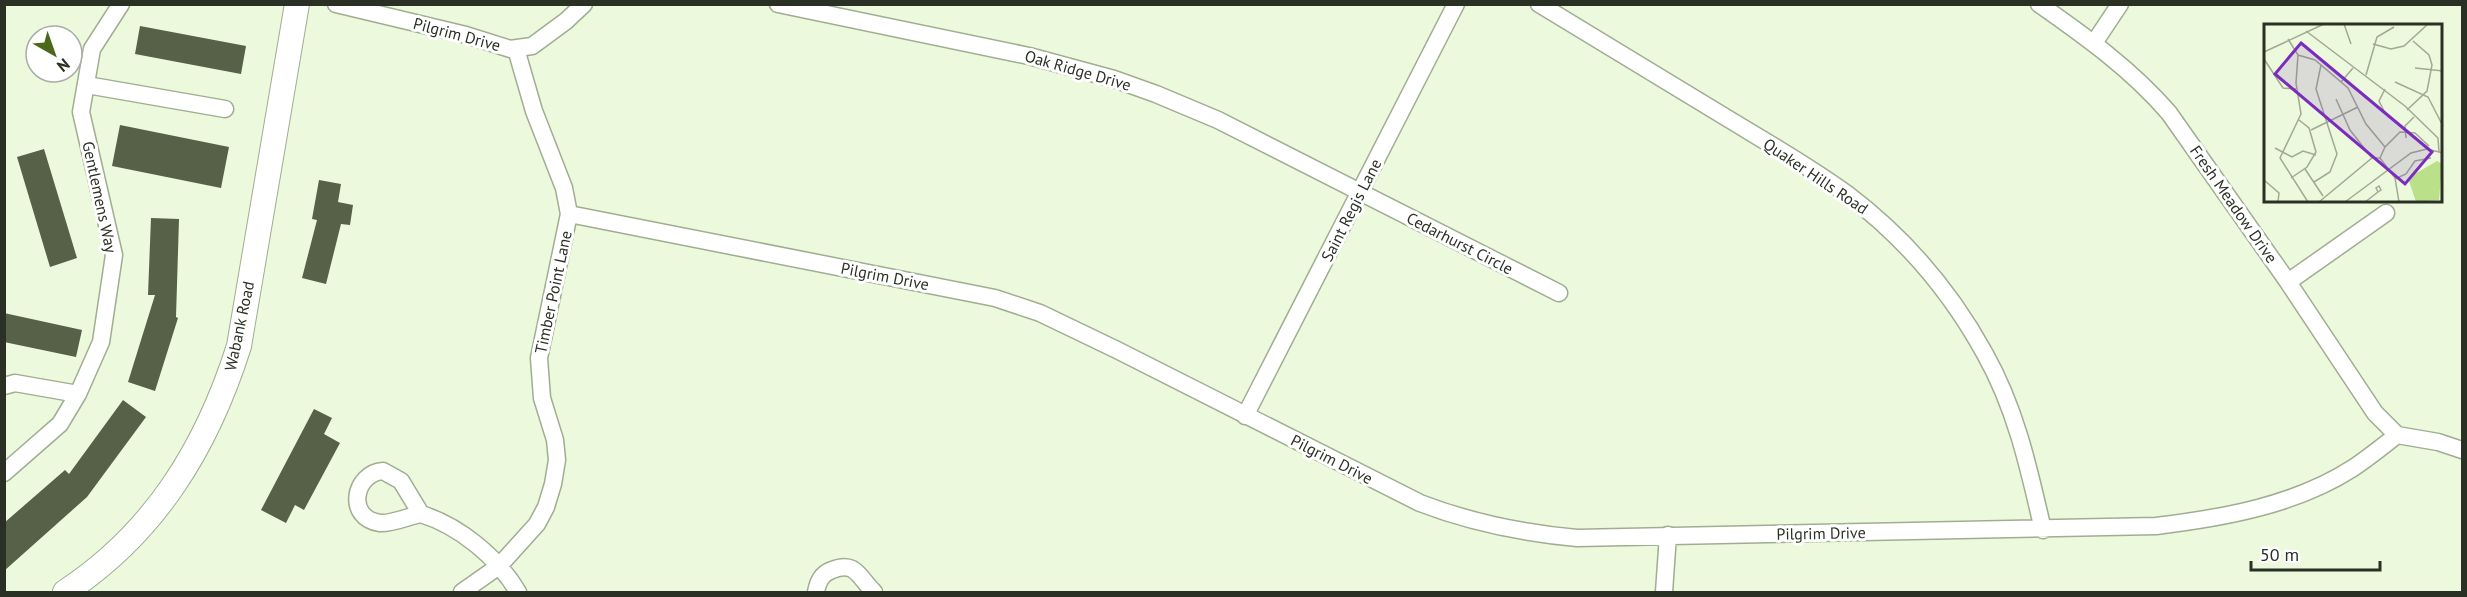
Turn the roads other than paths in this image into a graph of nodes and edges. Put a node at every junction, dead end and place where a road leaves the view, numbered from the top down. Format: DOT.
graph roads {
  1 [pos="121,4"];
  2 [pos="297,4"];
  3 [pos="336,4"];
  4 [pos="584,4"];
  5 [pos="778,4"];
  6 [pos="1456,4"];
  7 [pos="1539,4"];
  8 [pos="2039,4"];
  9 [pos="2120,4"];
  10 [pos="2094,43"];
  11 [pos="516,49"];
  12 [pos="87,85"];
  13 [pos="225,109"];
  14 [pos="1360,192"];
  15 [pos="2386,213"];
  16 [pos="568,214"];
  17 [pos="2288,282"];
  18 [pos="1559,293"];
  19 [pos="4,386"];
  20 [pos="78,394"];
  21 [pos="1245,416"];
  22 [pos="2397,435"];
  23 [pos="2463,450"];
  24 [pos="4,473"];
  25 [pos="421,514"];
  26 [pos="2043,530"];
  27 [pos="1668,535"];
  28 [pos="499,566"];
  29 [pos="65,592"];
  30 [pos="462,592"];
  31 [pos="518,592"];
  32 [pos="816,592"];
  33 [pos="874,592"];
  34 [pos="1664,592"];
  1 -- 12 [label="street, Gentlemens Way"];
  2 -- 29 [label="street, Wabank Road"];
  3 -- 11 [label="street, Pilgrim Drive"];
  4 -- 11 [label="street"];
  5 -- 14 [label="street, Oak Ridge Drive"];
  6 -- 14 [label="street, Saint Regis Lane"];
  7 -- 26 [label="street, Quaker Hills Road"];
  8 -- 10 [label="street, Fresh Meadow Drive"];
  9 -- 10 [label="street"];
  10 -- 17 [label="street, Fresh Meadow Drive"];
  11 -- 16 [label="street, Pilgrim Drive"];
  12 -- 13 [label="street"];
  12 -- 20 [label="street, Gentlemens Way"];
  14 -- 18 [label="street, Cedarhurst Circle"];
  14 -- 21 [label="street, Saint Regis Lane"];
  15 -- 17 [label="street"];
  16 -- 21 [label="street, Pilgrim Drive"];
  16 -- 28 [label="street, Timber Point Lane"];
  17 -- 22 [label="street, Fresh Meadow Drive"];
  19 -- 20 [label="street"];
  20 -- 24 [label="street, Gentlemens Way"];
  21 -- 27 [label="street, Pilgrim Drive"];
  22 -- 23 [label="street"];
  22 -- 26 [label="street, Pilgrim Drive"];
  25 -- 28 [label="street"];
  26 -- 27 [label="street, Pilgrim Drive"];
  27 -- 34 [label="street"];
  28 -- 30 [label="street, Timber Point Lane"];
  28 -- 31 [label="street"];
  32 -- 33 [label="street"];
}
